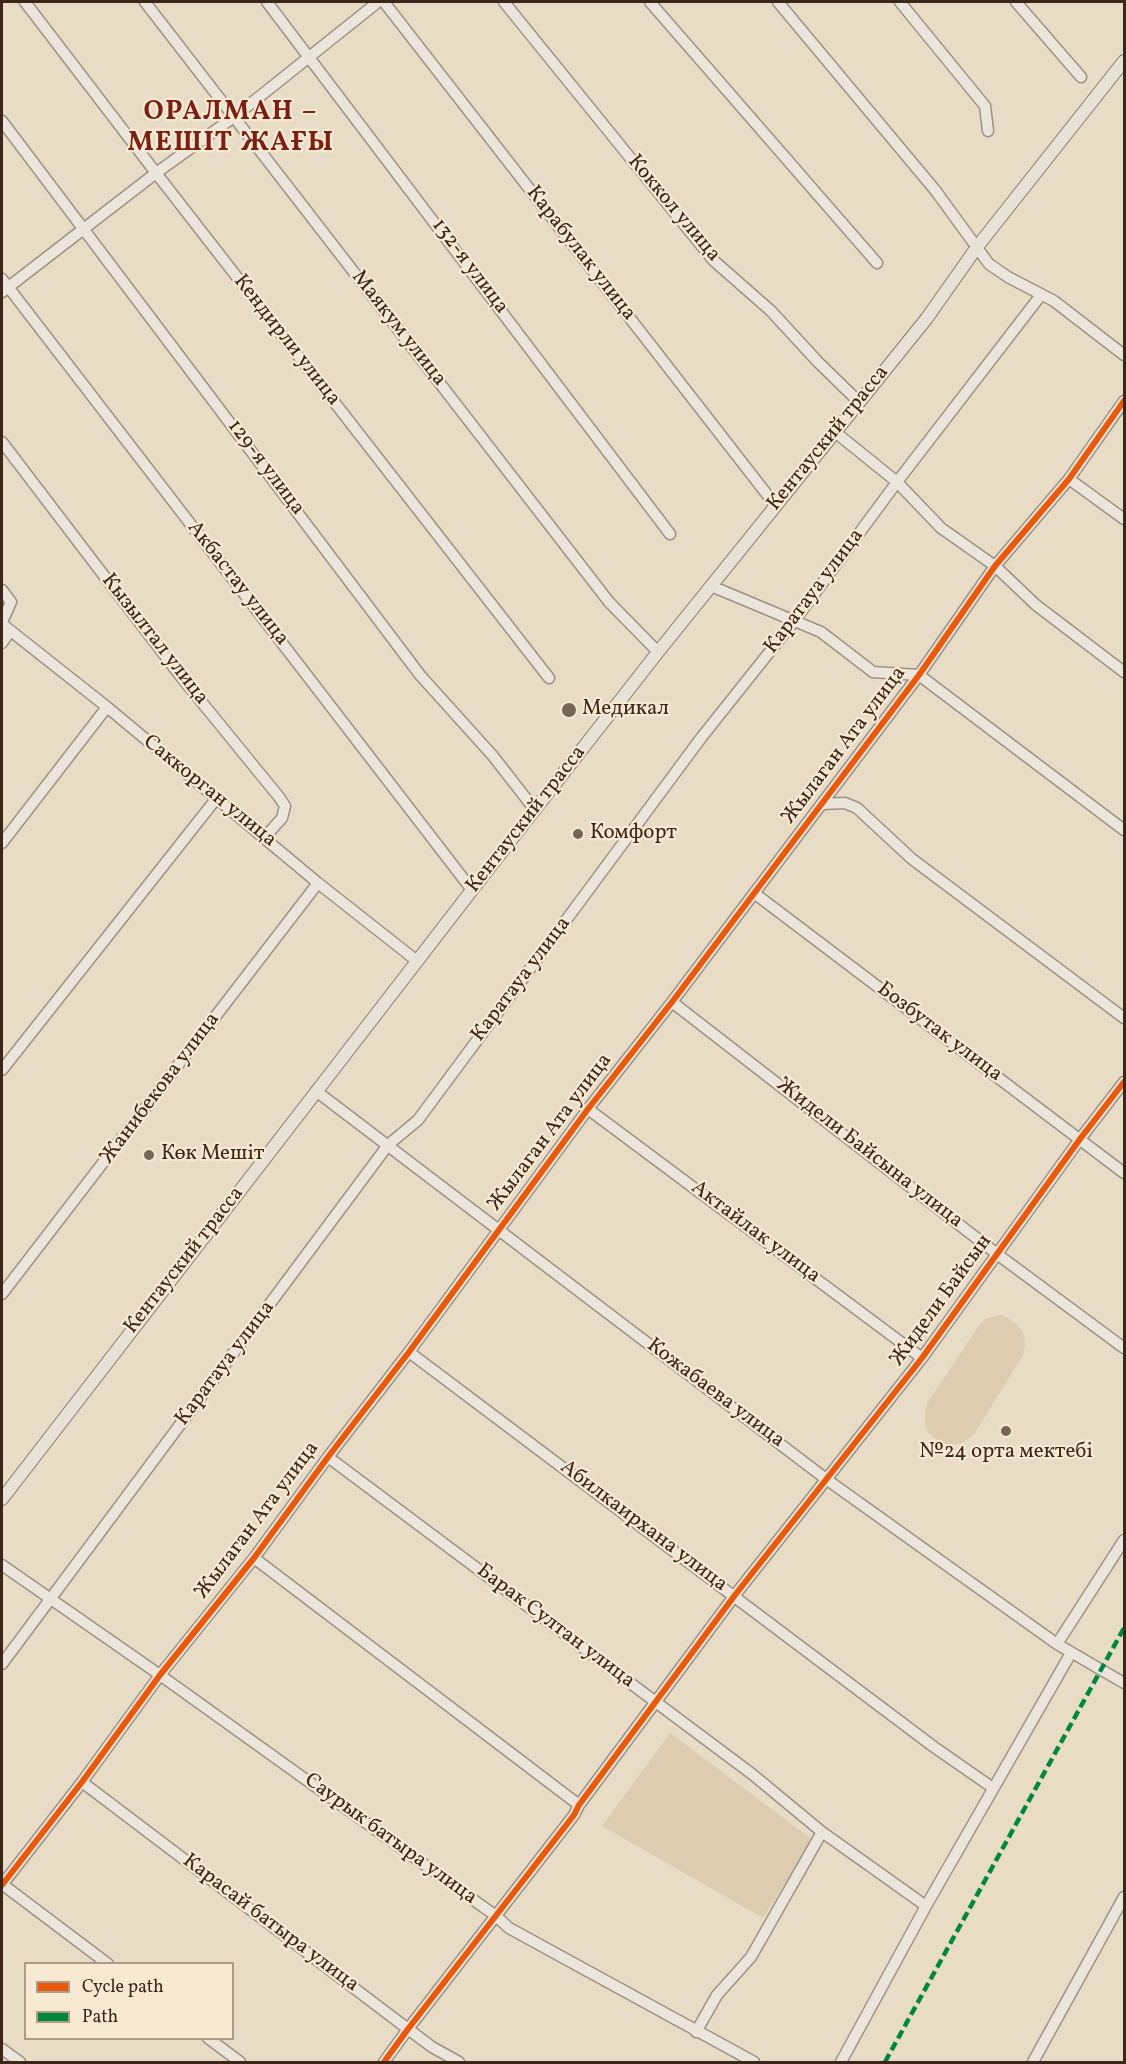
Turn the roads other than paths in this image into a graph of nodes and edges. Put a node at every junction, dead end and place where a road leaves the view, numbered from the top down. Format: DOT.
graph roads {
  1 [pos="25,2"];
  2 [pos="145,2"];
  3 [pos="267,2"];
  4 [pos="378,2"];
  5 [pos="384,2"];
  6 [pos="504,2"];
  7 [pos="650,2"];
  8 [pos="778,2"];
  9 [pos="900,2"];
  10 [pos="1016,2"];
  11 [pos="309,55"];
  12 [pos="1125,61"];
  13 [pos="1081,76"];
  14 [pos="234,117"];
  15 [pos="2,121"];
  16 [pos="988,131"];
  17 [pos="156,173"];
  18 [pos="84,229"];
  19 [pos="977,247"];
  20 [pos="877,262"];
  21 [pos="4,286"];
  22 [pos="1041,295"];
  23 [pos="1125,355"];
  24 [pos="1125,401"];
  25 [pos="859,402"];
  26 [pos="835,432"];
  27 [pos="2,442"];
  28 [pos="1069,479"];
  29 [pos="897,482"];
  30 [pos="776,506"];
  31 [pos="1125,519"];
  32 [pos="670,534"];
  33 [pos="995,566"];
  34 [pos="711,586"];
  35 [pos="2,590"];
  36 [pos="795,620"];
  37 [pos="4,625"];
  38 [pos="2,643"];
  39 [pos="658,652"];
  40 [pos="1125,672"];
  41 [pos="919,675"];
  42 [pos="549,678"];
  43 [pos="107,707"];
  44 [pos="216,799"];
  45 [pos="822,804"];
  46 [pos="535,810"];
  47 [pos="1125,830"];
  48 [pos="265,837"];
  49 [pos="2,843"];
  50 [pos="318,883"];
  51 [pos="472,890"];
  52 [pos="754,893"];
  53 [pos="417,961"];
  54 [pos="672,1002"];
  55 [pos="1125,1018"];
  56 [pos="2,1070"];
  57 [pos="1125,1082"];
  58 [pos="316,1091"];
  59 [pos="588,1109"];
  60 [pos="1080,1139"];
  61 [pos="388,1145"];
  62 [pos="1125,1173"];
  63 [pos="499,1229"];
  64 [pos="997,1254"];
  65 [pos="2,1294"];
  66 [pos="1125,1348"];
  67 [pos="410,1352"];
  68 [pos="922,1358"];
  69 [pos="328,1457"];
  70 [pos="826,1479"];
  71 [pos="2,1499"];
  72 [pos="1125,1540"];
  73 [pos="254,1558"];
  74 [pos="2,1565"];
  75 [pos="735,1595"];
  76 [pos="50,1599"];
  77 [pos="1057,1644"];
  78 [pos="1071,1653"];
  79 [pos="2,1664"];
  80 [pos="160,1676"];
  81 [pos="1125,1683"];
  82 [pos="656,1702"];
  83 [pos="82,1782"];
  84 [pos="993,1788"];
  85 [pos="579,1805"];
  86 [pos="822,1832"];
  87 [pos="2,1884"];
  88 [pos="1125,1897"];
  89 [pos="926,1906"];
  90 [pos="496,1916"];
  91 [pos="105,1962"];
  92 [pos="408,2029"];
  93 [pos="696,2032"];
  94 [pos="211,2040"];
  95 [pos="2,2049"];
  96 [pos="20,2062"];
  97 [pos="240,2062"];
  98 [pos="384,2062"];
  99 [pos="459,2062"];
  100 [pos="754,2062"];
  101 [pos="841,2062"];
  102 [pos="1033,2062"];
  1 -- 17 [label="street, Кендирли улица"];
  2 -- 14 [label="street, Маякум улица"];
  3 -- 11 [label="street, 132-я улица"];
  4 -- 11 [label="street"];
  5 -- 30 [label="street, Карабулак улица"];
  6 -- 25 [label="street, Коккол улица"];
  7 -- 20 [label="street"];
  8 -- 19 [label="street"];
  9 -- 16 [label="street"];
  10 -- 13 [label="street"];
  11 -- 14 [label="street"];
  11 -- 32 [label="street, 132-я улица"];
  12 -- 19 [label="main road, Кентауский трасса"];
  14 -- 17 [label="street"];
  14 -- 39 [label="street, Маякум улица"];
  15 -- 18 [label="street, 129-я улица"];
  17 -- 18 [label="street"];
  17 -- 42 [label="street, Кендирли улица"];
  18 -- 21 [label="street"];
  18 -- 46 [label="street, 129-я улица"];
  19 -- 22 [label="street"];
  19 -- 25 [label="main road, Кентауский трасса"];
  21 -- 51 [label="street, Акбастау улица"];
  22 -- 23 [label="street"];
  22 -- 29 [label="street, Каратауа улица"];
  24 -- 28 [label="street, Жылаган Ата улица"];
  25 -- 26 [label="main road, Кентауский трасса"];
  26 -- 29 [label="street"];
  26 -- 30 [label="main road, Кентауский трасса"];
  27 -- 48 [label="street, Кызылтал улица"];
  28 -- 31 [label="street"];
  28 -- 33 [label="street, Жылаган Ата улица"];
  29 -- 33 [label="street"];
  29 -- 36 [label="street, Каратауа улица"];
  30 -- 34 [label="main road, Кентауский трасса"];
  33 -- 40 [label="street"];
  33 -- 41 [label="street, Жылаган Ата улица"];
  34 -- 36 [label="street"];
  34 -- 39 [label="main road, Кентауский трасса"];
  35 -- 37 [label="street"];
  36 -- 41 [label="street"];
  36 -- 61 [label="street, Каратауа улица"];
  37 -- 38 [label="street"];
  37 -- 43 [label="street, Саккорган улица"];
  39 -- 46 [label="main road, Кентауский трасса"];
  41 -- 45 [label="street, Жылаган Ата улица"];
  41 -- 47 [label="street"];
  43 -- 44 [label="street, Саккорган улица"];
  43 -- 49 [label="street"];
  44 -- 48 [label="street, Саккорган улица"];
  44 -- 56 [label="street"];
  45 -- 52 [label="street, Жылаган Ата улица"];
  45 -- 55 [label="street"];
  46 -- 51 [label="main road, Кентауский трасса"];
  48 -- 50 [label="street, Саккорган улица"];
  50 -- 53 [label="street, Саккорган улица"];
  50 -- 65 [label="street, Жанибекова улица"];
  51 -- 53 [label="main road, Кентауский трасса"];
  52 -- 54 [label="street, Жылаган Ата улица"];
  52 -- 60 [label="street, Бозбутак улица"];
  53 -- 58 [label="main road, Кентауский трасса"];
  54 -- 59 [label="street, Жылаган Ата улица"];
  54 -- 64 [label="street, Жидели Байсына улица"];
  57 -- 60 [label="street, Жидели Байсын"];
  58 -- 61 [label="street, Кожабаева улица"];
  58 -- 71 [label="main road, Кентауский трасса"];
  59 -- 63 [label="street, Жылаган Ата улица"];
  59 -- 68 [label="street, Актайлак улица"];
  60 -- 62 [label="street, Бозбутак улица"];
  60 -- 64 [label="street, Жидели Байсын"];
  61 -- 63 [label="street, Кожабаева улица"];
  61 -- 76 [label="street, Каратауа улица"];
  63 -- 67 [label="street, Жылаган Ата улица"];
  63 -- 70 [label="street, Кожабаева улица"];
  64 -- 66 [label="street, Жидели Байсына улица"];
  64 -- 68 [label="street, Жидели Байсын"];
  67 -- 69 [label="street, Жылаган Ата улица"];
  67 -- 75 [label="street, Абилкаирхана улица"];
  68 -- 70 [label="street, Жидели Байсын"];
  69 -- 73 [label="street, Жылаган Ата улица"];
  69 -- 82 [label="street, Барак Султан улица"];
  70 -- 75 [label="street, Жидели Байсын"];
  70 -- 77 [label="street, Кожабаева улица"];
  72 -- 77 [label="street"];
  73 -- 80 [label="street, Жылаган Ата улица"];
  73 -- 85 [label="street"];
  74 -- 76 [label="street, Саурык батыра улица"];
  75 -- 82 [label="street, Жидели Байсын"];
  75 -- 84 [label="street, Абилкаирхана улица"];
  76 -- 79 [label="street, Каратауа улица"];
  76 -- 80 [label="street, Саурык батыра улица"];
  77 -- 78 [label="street, Кожабаева улица"];
  78 -- 81 [label="street, Кожабаева улица"];
  78 -- 84 [label="street"];
  80 -- 83 [label="street, Жылаган Ата улица"];
  80 -- 90 [label="street, Саурык батыра улица"];
  82 -- 85 [label="street, Жидели Байсын"];
  82 -- 86 [label="street, Барак Султан улица"];
  83 -- 87 [label="street, Жылаган Ата улица"];
  83 -- 92 [label="street, Карасай батыра улица"];
  84 -- 89 [label="street"];
  85 -- 90 [label="street, Жидели Байсын"];
  86 -- 89 [label="street, Барак Султан улица"];
  86 -- 93 [label="street"];
  87 -- 91 [label="street"];
  88 -- 102 [label="street"];
  89 -- 101 [label="street"];
  90 -- 92 [label="street, Жидели Байсын"];
  90 -- 93 [label="street, Саурык батыра улица"];
  92 -- 98 [label="street, Жидели Байсын"];
  92 -- 99 [label="street, Карасай батыра улица"];
  93 -- 100 [label="street, Саурык батыра улица"];
  94 -- 97 [label="street"];
  95 -- 96 [label="street"];
}
